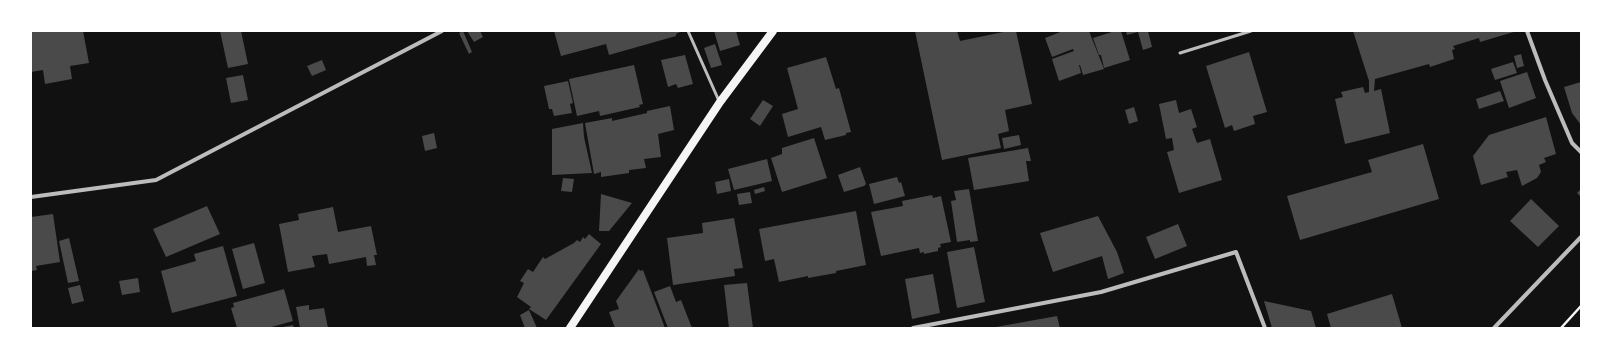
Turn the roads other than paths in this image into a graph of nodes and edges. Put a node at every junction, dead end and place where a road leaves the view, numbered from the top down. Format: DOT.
graph roads {
  1 [pos="442,31"];
  2 [pos="688,31"];
  3 [pos="773,31"];
  4 [pos="1251,31"];
  5 [pos="1527,31"];
  6 [pos="1180,53"];
  7 [pos="720,102"];
  8 [pos="1581,152"];
  9 [pos="31,197"];
  10 [pos="1581,237"];
  11 [pos="570,328"];
  12 [pos="913,328"];
  13 [pos="1265,328"];
  14 [pos="1494,328"];
  1 -- 9 [label="street"];
  2 -- 7 [label="lane"];
  3 -- 7 [label="main road"];
  4 -- 6 [label="lane"];
  5 -- 8 [label="street"];
  7 -- 11 [label="main road"];
  10 -- 14 [label="street"];
  12 -- 13 [label="street"];
}
